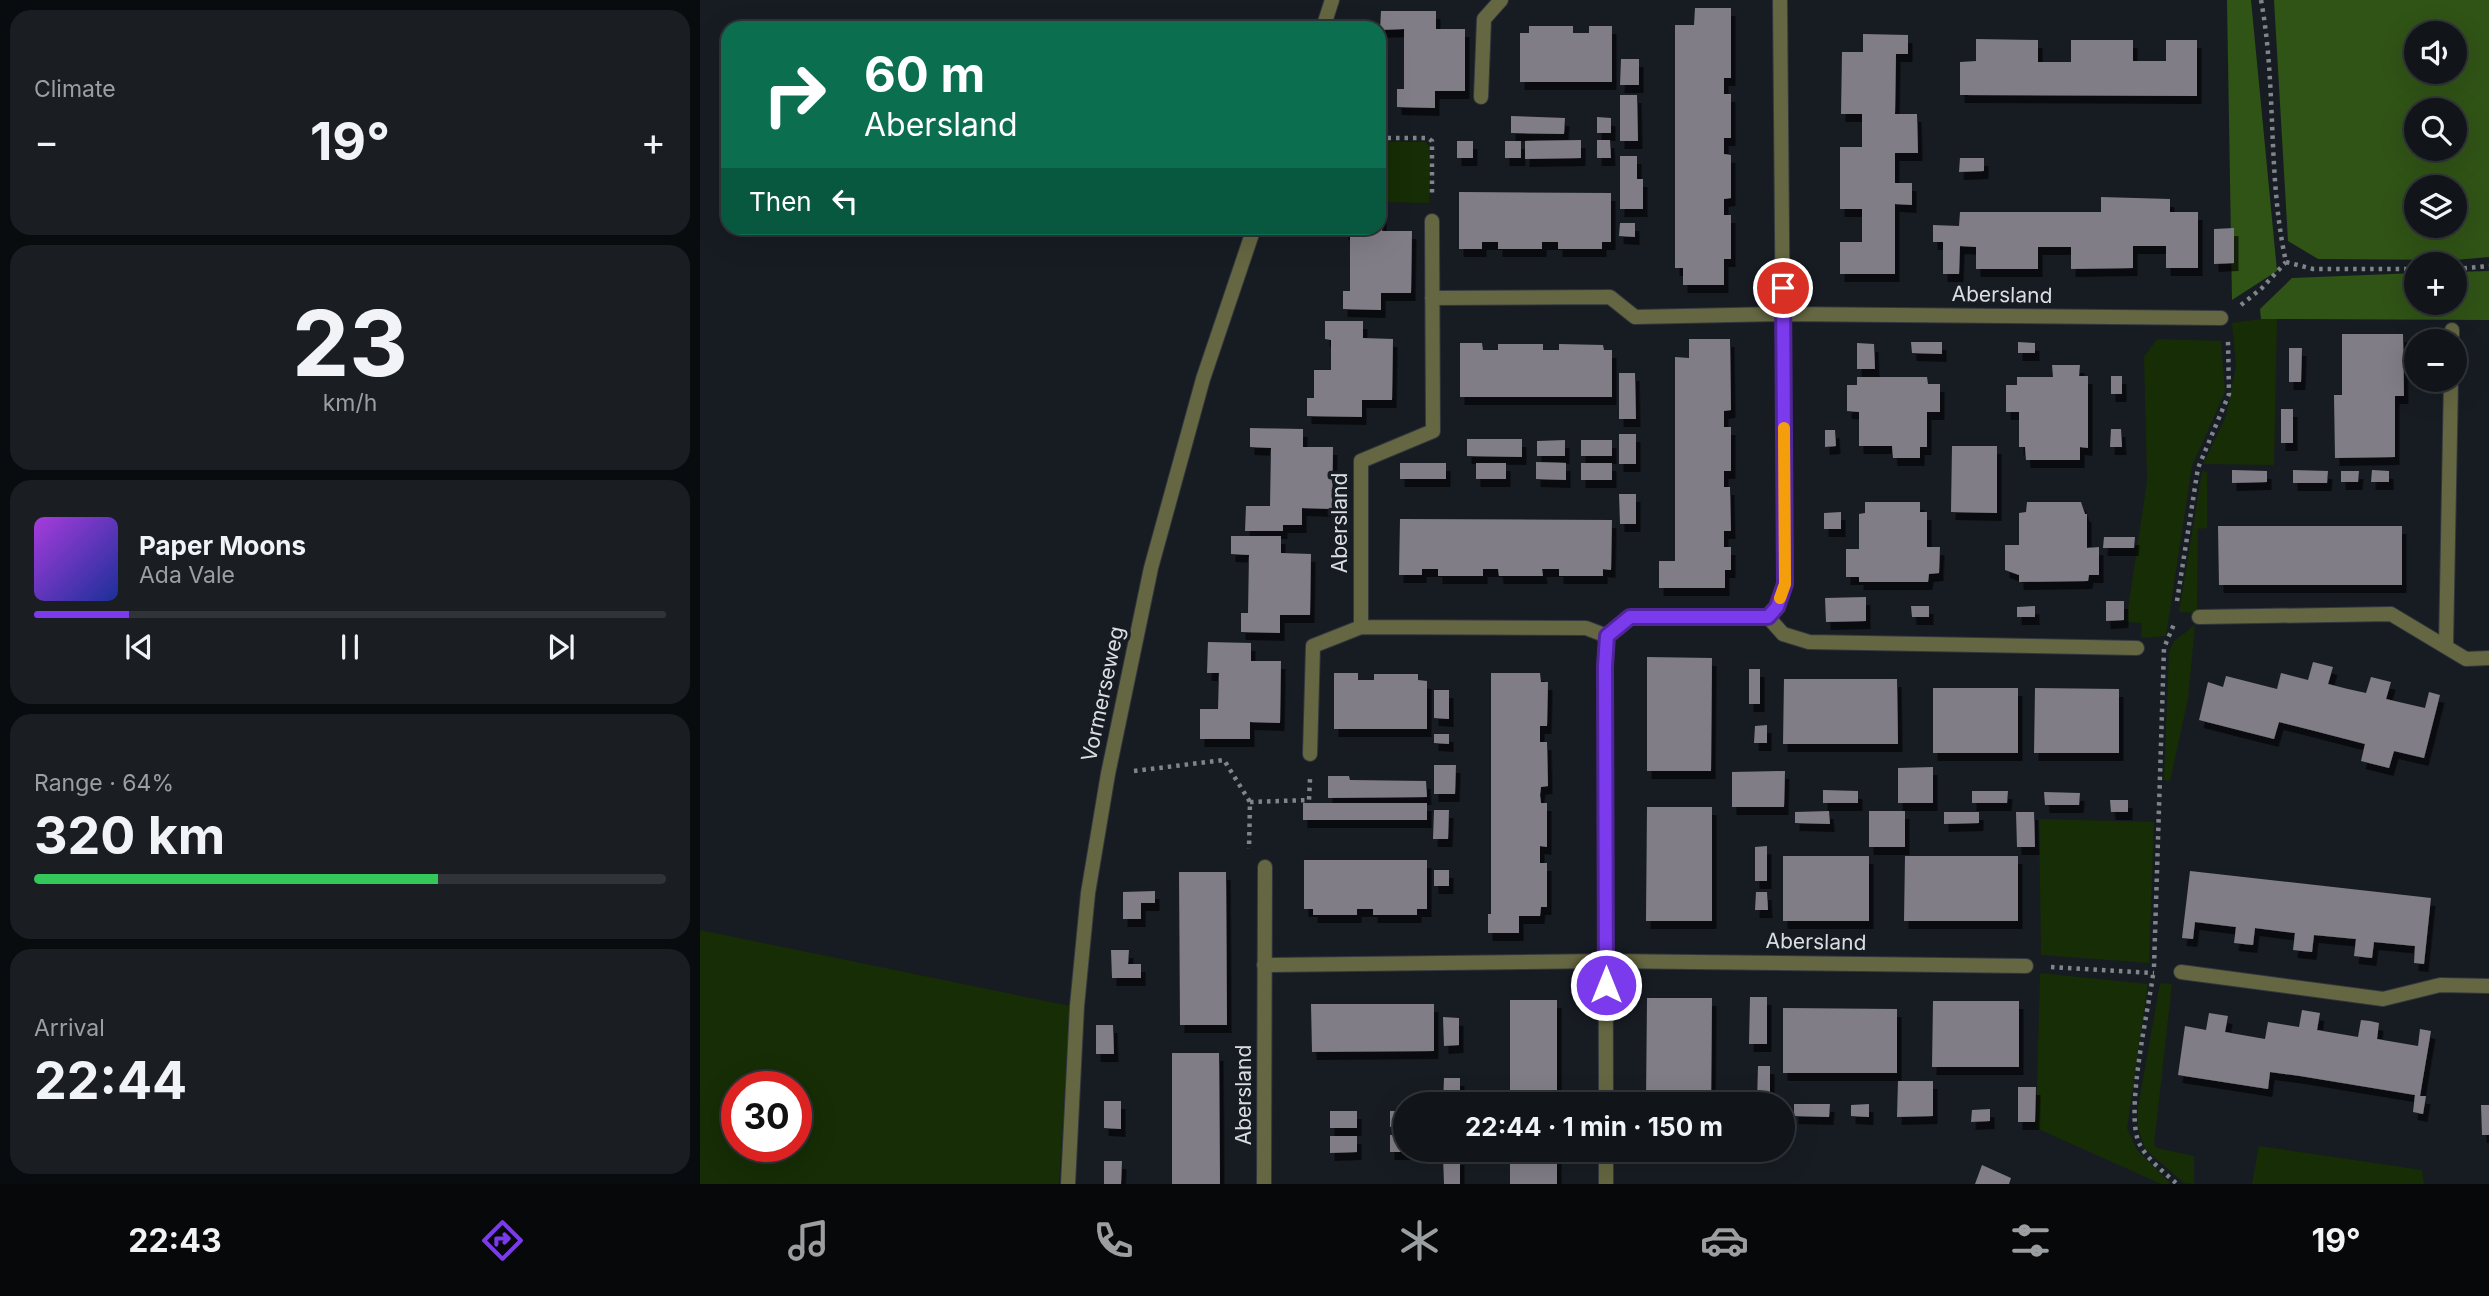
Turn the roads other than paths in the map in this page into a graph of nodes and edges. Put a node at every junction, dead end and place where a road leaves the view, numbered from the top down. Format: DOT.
graph roads {
  1 [pos="1332,0"];
  2 [pos="1501,0"];
  3 [pos="1780,0"];
  4 [pos="1325,21"];
  5 [pos="1481,97"];
  6 [pos="1432,221"];
  7 [pos="1252,235"];
  8 [pos="1432,298"];
  9 [pos="1783,314"];
  10 [pos="2224,316"];
  11 [pos="2451,392"];
  12 [pos="1768,617"];
  13 [pos="2199,617"];
  14 [pos="1361,627"];
  15 [pos="1607,636"];
  16 [pos="2446,646"];
  17 [pos="2137,648"];
  18 [pos="2489,658"];
  19 [pos="1310,754"];
  20 [pos="1265,867"];
  21 [pos="1606,961"];
  22 [pos="1264,965"];
  23 [pos="2026,966"];
  24 [pos="2181,972"];
  25 [pos="2489,986"];
  26 [pos="1606,1092"];
  27 [pos="1606,1162"];
  28 [pos="1068,1184"];
  29 [pos="1264,1184"];
  30 [pos="1606,1184"];
  1 -- 4 [label="street"];
  2 -- 5 [label="street"];
  3 -- 9 [label="street"];
  6 -- 8 [label="street, Abersland"];
  7 -- 28 [label="street, Vormerseweg"];
  8 -- 9 [label="street, Abersland"];
  8 -- 14 [label="street, Abersland"];
  9 -- 10 [label="street, Abersland"];
  9 -- 12 [label="street"];
  11 -- 16 [label="street"];
  12 -- 15 [label="street"];
  12 -- 17 [label="street"];
  13 -- 16 [label="street"];
  14 -- 15 [label="street"];
  14 -- 19 [label="street"];
  15 -- 21 [label="street"];
  16 -- 18 [label="street"];
  20 -- 22 [label="street, Abersland"];
  21 -- 22 [label="street, Abersland"];
  21 -- 23 [label="street, Abersland"];
  21 -- 26 [label="street"];
  22 -- 29 [label="street, Abersland"];
  24 -- 25 [label="street"];
  27 -- 30 [label="street"];
}
